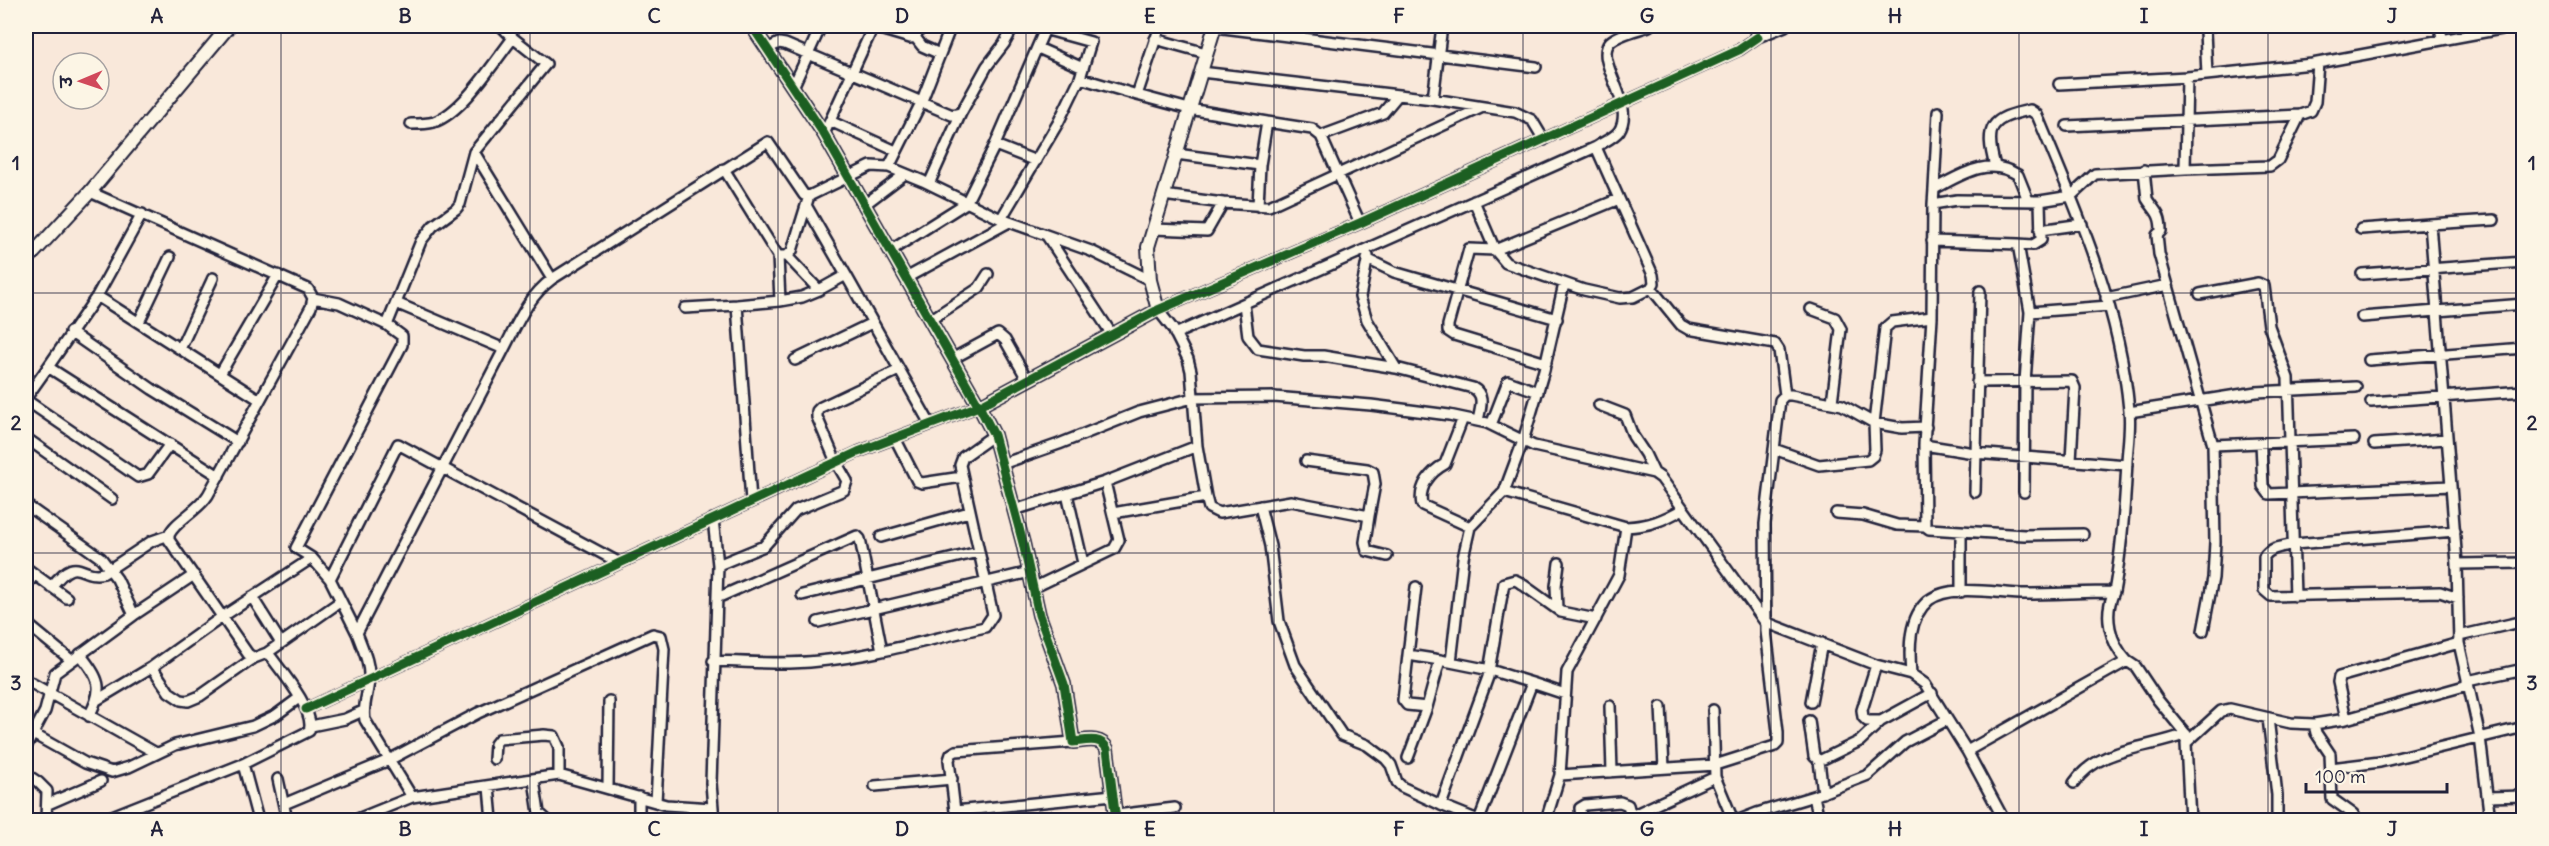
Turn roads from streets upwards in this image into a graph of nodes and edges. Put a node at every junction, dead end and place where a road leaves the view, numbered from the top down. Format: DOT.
graph roads {
  1 [pos="229,26"];
  2 [pos="501,26"];
  3 [pos="752,26"];
  4 [pos="821,26"];
  5 [pos="872,26"];
  6 [pos="921,26"];
  7 [pos="951,26"];
  8 [pos="1014,26"];
  9 [pos="1033,26"];
  10 [pos="1160,26"];
  11 [pos="1215,26"];
  12 [pos="1442,26"];
  13 [pos="1648,26"];
  14 [pos="1753,26"];
  15 [pos="1785,26"];
  16 [pos="2212,26"];
  17 [pos="2440,26"];
  18 [pos="2517,26"];
  19 [pos="1045,29"];
  20 [pos="915,37"];
  21 [pos="1758,37"];
  22 [pos="513,38"];
  23 [pos="1155,39"];
  24 [pos="2442,39"];
  25 [pos="1038,48"];
  26 [pos="767,49"];
  27 [pos="1206,53"];
  28 [pos="809,54"];
  29 [pos="940,54"];
  30 [pos="1438,56"];
  31 [pos="2318,63"];
  32 [pos="1536,67"];
  33 [pos="1201,72"];
  34 [pos="853,73"];
  35 [pos="1082,73"];
  36 [pos="2207,75"];
  37 [pos="2187,77"];
  38 [pos="2059,84"];
  39 [pos="793,87"];
  40 [pos="1137,95"];
  41 [pos="1398,95"];
  42 [pos="1433,99"];
  43 [pos="921,103"];
  44 [pos="1623,104"];
  45 [pos="1483,107"];
  46 [pos="1189,109"];
  47 [pos="1938,112"];
  48 [pos="962,113"];
  49 [pos="2300,115"];
  50 [pos="831,121"];
  51 [pos="2185,121"];
  52 [pos="1267,122"];
  53 [pos="411,124"];
  54 [pos="2067,126"];
  55 [pos="824,134"];
  56 [pos="1321,136"];
  57 [pos="1544,140"];
  58 [pos="994,145"];
  59 [pos="1596,147"];
  60 [pos="474,152"];
  61 [pos="896,152"];
  62 [pos="1176,154"];
  63 [pos="1036,161"];
  64 [pos="1260,165"];
  65 [pos="1995,166"];
  66 [pos="889,168"];
  67 [pos="724,169"];
  68 [pos="2144,170"];
  69 [pos="2185,170"];
  70 [pos="1339,173"];
  71 [pos="905,174"];
  72 [pos="848,177"];
  73 [pos="929,184"];
  74 [pos="1934,189"];
  75 [pos="90,192"];
  76 [pos="1163,195"];
  77 [pos="809,196"];
  78 [pos="2071,196"];
  79 [pos="1619,200"];
  80 [pos="2028,200"];
  81 [pos="1474,201"];
  82 [pos="2040,201"];
  83 [pos="966,203"];
  84 [pos="1223,203"];
  85 [pos="1933,204"];
  86 [pos="864,205"];
  87 [pos="807,207"];
  88 [pos="1258,207"];
  89 [pos="142,214"];
  90 [pos="1005,220"];
  91 [pos="2494,220"];
  92 [pos="1360,223"];
  93 [pos="2082,224"];
  94 [pos="2430,224"];
  95 [pos="1153,229"];
  96 [pos="2361,229"];
  97 [pos="2040,230"];
  98 [pos="1047,236"];
  99 [pos="1932,241"];
  100 [pos="2018,244"];
  101 [pos="1370,247"];
  102 [pos="890,250"];
  103 [pos="1495,250"];
  104 [pos="783,256"];
  105 [pos="170,257"];
  106 [pos="1367,259"];
  107 [pos="26,261"];
  108 [pos="2523,262"];
  109 [pos="2434,269"];
  110 [pos="988,274"];
  111 [pos="2362,274"];
  112 [pos="278,275"];
  113 [pos="846,275"];
  114 [pos="213,278"];
  115 [pos="906,278"];
  116 [pos="552,279"];
  117 [pos="1150,280"];
  118 [pos="1564,284"];
  119 [pos="2168,285"];
  120 [pos="1651,288"];
  121 [pos="819,290"];
  122 [pos="1457,291"];
  123 [pos="1980,291"];
  124 [pos="2200,294"];
  125 [pos="97,296"];
  126 [pos="313,298"];
  127 [pos="780,301"];
  128 [pos="2107,302"];
  129 [pos="396,303"];
  130 [pos="1244,304"];
  131 [pos="2523,304"];
  132 [pos="737,305"];
  133 [pos="685,308"];
  134 [pos="1811,309"];
  135 [pos="2437,311"];
  136 [pos="2030,312"];
  137 [pos="1162,315"];
  138 [pos="1932,317"];
  139 [pos="2362,317"];
  140 [pos="1557,319"];
  141 [pos="930,320"];
  142 [pos="139,322"];
  143 [pos="872,323"];
  144 [pos="387,325"];
  145 [pos="70,332"];
  146 [pos="1174,332"];
  147 [pos="1111,333"];
  148 [pos="2523,348"];
  149 [pos="180,349"];
  150 [pos="504,350"];
  151 [pos="2441,355"];
  152 [pos="952,359"];
  153 [pos="795,360"];
  154 [pos="2369,360"];
  155 [pos="1546,363"];
  156 [pos="48,366"];
  157 [pos="1396,368"];
  158 [pos="899,370"];
  159 [pos="219,374"];
  160 [pos="1027,379"];
  161 [pos="2025,381"];
  162 [pos="1977,382"];
  163 [pos="2356,387"];
  164 [pos="2523,391"];
  165 [pos="1538,392"];
  166 [pos="2289,392"];
  167 [pos="1785,395"];
  168 [pos="2444,397"];
  169 [pos="1193,398"];
  170 [pos="26,399"];
  171 [pos="260,400"];
  172 [pos="2201,400"];
  173 [pos="1832,402"];
  174 [pos="2371,402"];
  175 [pos="1599,405"];
  176 [pos="979,406"];
  177 [pos="2129,412"];
  178 [pos="1463,418"];
  179 [pos="1478,421"];
  180 [pos="1874,423"];
  181 [pos="930,424"];
  182 [pos="1491,425"];
  183 [pos="1926,427"];
  184 [pos="994,435"];
  185 [pos="26,438"];
  186 [pos="895,438"];
  187 [pos="2354,439"];
  188 [pos="2447,439"];
  189 [pos="1523,441"];
  190 [pos="2290,441"];
  191 [pos="238,442"];
  192 [pos="2260,443"];
  193 [pos="170,444"];
  194 [pos="2374,444"];
  195 [pos="1924,445"];
  196 [pos="2212,445"];
  197 [pos="1197,446"];
  198 [pos="1774,449"];
  199 [pos="1974,453"];
  200 [pos="2025,457"];
  201 [pos="2071,460"];
  202 [pos="1306,461"];
  203 [pos="836,462"];
  204 [pos="1002,464"];
  205 [pos="2127,465"];
  206 [pos="443,468"];
  207 [pos="1654,473"];
  208 [pos="219,476"];
  209 [pos="962,477"];
  210 [pos="1105,482"];
  211 [pos="2451,486"];
  212 [pos="1504,492"];
  213 [pos="1975,492"];
  214 [pos="2024,492"];
  215 [pos="1067,494"];
  216 [pos="2293,494"];
  217 [pos="1206,497"];
  218 [pos="112,499"];
  219 [pos="751,501"];
  220 [pos="26,505"];
  221 [pos="1260,506"];
  222 [pos="1683,509"];
  223 [pos="1014,510"];
  224 [pos="969,512"];
  225 [pos="1113,513"];
  226 [pos="1836,513"];
  227 [pos="1369,516"];
  228 [pos="713,519"];
  229 [pos="1924,526"];
  230 [pos="1470,527"];
  231 [pos="1626,527"];
  232 [pos="1961,531"];
  233 [pos="2455,531"];
  234 [pos="2083,534"];
  235 [pos="169,535"];
  236 [pos="881,537"];
  237 [pos="2294,544"];
  238 [pos="978,552"];
  239 [pos="1387,556"];
  240 [pos="312,558"];
  241 [pos="618,562"];
  242 [pos="1559,562"];
  243 [pos="2523,562"];
  244 [pos="1083,563"];
  245 [pos="2457,564"];
  246 [pos="718,565"];
  247 [pos="26,568"];
  248 [pos="111,569"];
  249 [pos="1030,572"];
  250 [pos="34,575"];
  251 [pos="194,575"];
  252 [pos="869,578"];
  253 [pos="330,579"];
  254 [pos="986,583"];
  255 [pos="26,586"];
  256 [pos="51,587"];
  257 [pos="1416,587"];
  258 [pos="1033,588"];
  259 [pos="1961,592"];
  260 [pos="2114,592"];
  261 [pos="802,596"];
  262 [pos="2295,596"];
  263 [pos="252,597"];
  264 [pos="67,598"];
  265 [pos="717,598"];
  266 [pos="2458,598"];
  267 [pos="341,601"];
  268 [pos="874,608"];
  269 [pos="1557,609"];
  270 [pos="134,615"];
  271 [pos="222,616"];
  272 [pos="1596,619"];
  273 [pos="2523,621"];
  274 [pos="818,622"];
  275 [pos="1765,622"];
  276 [pos="26,623"];
  277 [pos="2202,631"];
  278 [pos="357,633"];
  279 [pos="2459,639"];
  280 [pos="281,643"];
  281 [pos="1822,643"];
  282 [pos="882,651"];
  283 [pos="267,653"];
  284 [pos="80,654"];
  285 [pos="1408,655"];
  286 [pos="254,658"];
  287 [pos="71,660"];
  288 [pos="713,661"];
  289 [pos="1446,661"];
  290 [pos="2127,661"];
  291 [pos="1876,665"];
  292 [pos="152,667"];
  293 [pos="2523,669"];
  294 [pos="1490,670"];
  295 [pos="1911,674"];
  296 [pos="26,680"];
  297 [pos="370,680"];
  298 [pos="1532,683"];
  299 [pos="2467,683"];
  300 [pos="1932,693"];
  301 [pos="1565,694"];
  302 [pos="49,695"];
  303 [pos="299,698"];
  304 [pos="98,700"];
  305 [pos="609,701"];
  306 [pos="1811,702"];
  307 [pos="1610,706"];
  308 [pos="1427,707"];
  309 [pos="1661,707"];
  310 [pos="306,710"];
  311 [pos="1713,710"];
  312 [pos="363,711"];
  313 [pos="89,716"];
  314 [pos="2268,718"];
  315 [pos="2346,719"];
  316 [pos="1947,720"];
  317 [pos="1809,721"];
  318 [pos="1881,721"];
  319 [pos="2314,724"];
  320 [pos="311,726"];
  321 [pos="2523,727"];
  322 [pos="29,732"];
  323 [pos="2188,736"];
  324 [pos="2480,737"];
  325 [pos="1073,742"];
  326 [pos="26,747"];
  327 [pos="1967,751"];
  328 [pos="156,753"];
  329 [pos="1408,758"];
  330 [pos="494,759"];
  331 [pos="389,760"];
  332 [pos="1819,761"];
  333 [pos="243,764"];
  334 [pos="1715,765"];
  335 [pos="1664,768"];
  336 [pos="2331,768"];
  337 [pos="1612,772"];
  338 [pos="26,774"];
  339 [pos="560,775"];
  340 [pos="1560,775"];
  341 [pos="1715,777"];
  342 [pos="278,779"];
  343 [pos="952,779"];
  344 [pos="534,780"];
  345 [pos="101,781"];
  346 [pos="2074,783"];
  347 [pos="875,786"];
  348 [pos="489,787"];
  349 [pos="608,788"];
  350 [pos="1819,794"];
  351 [pos="1113,795"];
  352 [pos="2523,796"];
  353 [pos="411,797"];
  354 [pos="639,797"];
  355 [pos="2488,797"];
  356 [pos="656,802"];
  357 [pos="48,804"];
  358 [pos="284,804"];
  359 [pos="1441,805"];
  360 [pos="712,808"];
  361 [pos="1175,808"];
  362 [pos="955,816"];
  363 [pos="1759,817"];
  364 [pos="366,818"];
  365 [pos="1116,818"];
  366 [pos="1631,818"];
  367 [pos="46,820"];
  368 [pos="102,820"];
  369 [pos="258,820"];
  370 [pos="288,820"];
  371 [pos="355,820"];
  372 [pos="492,820"];
  373 [pos="547,820"];
  374 [pos="639,820"];
  375 [pos="714,820"];
  376 [pos="1479,820"];
  377 [pos="1546,820"];
  378 [pos="1581,820"];
  379 [pos="1733,820"];
  380 [pos="1739,820"];
  381 [pos="1819,820"];
  382 [pos="2004,820"];
  383 [pos="2190,820"];
  384 [pos="2277,820"];
  385 [pos="2357,820"];
  386 [pos="2490,820"];
  1 -- 75 [label="street"];
  2 -- 22 [label="street"];
  3 -- 26 [label="street"];
  4 -- 28 [label="street"];
  5 -- 20 [label="street"];
  5 -- 34 [label="street"];
  6 -- 20 [label="street"];
  7 -- 29 [label="street"];
  8 -- 48 [label="street"];
  9 -- 19 [label="street"];
  10 -- 23 [label="street"];
  11 -- 27 [label="street"];
  11 -- 30 [label="street"];
  12 -- 30 [label="street"];
  13 -- 44 [label="street"];
  14 -- 21 [label="street"];
  15 -- 21 [label="street"];
  16 -- 36 [label="street"];
  17 -- 24 [label="street"];
  18 -- 24 [label="street"];
  19 -- 25 [label="street"];
  19 -- 35 [label="street"];
  20 -- 29 [label="street"];
  21 -- 44 [label="street"];
  22 -- 53 [label="street"];
  22 -- 60 [label="street"];
  23 -- 27 [label="street"];
  23 -- 40 [label="street"];
  24 -- 31 [label="street"];
  25 -- 35 [label="street"];
  25 -- 58 [label="street"];
  26 -- 28 [label="street"];
  26 -- 39 [label="street"];
  27 -- 33 [label="street"];
  28 -- 34 [label="street"];
  28 -- 39 [label="street"];
  29 -- 43 [label="street"];
  30 -- 32 [label="street"];
  30 -- 42 [label="street"];
  31 -- 36 [label="street"];
  31 -- 49 [label="street"];
  33 -- 41 [label="street"];
  33 -- 46 [label="street"];
  34 -- 43 [label="street"];
  34 -- 50 [label="street"];
  35 -- 40 [label="street"];
  35 -- 63 [label="street"];
  36 -- 37 [label="street"];
  37 -- 38 [label="street"];
  37 -- 51 [label="street"];
  39 -- 55 [label="street"];
  40 -- 46 [label="street"];
  41 -- 42 [label="street"];
  41 -- 56 [label="street"];
  42 -- 45 [label="street"];
  43 -- 48 [label="street"];
  43 -- 61 [label="street"];
  44 -- 57 [label="street"];
  44 -- 59 [label="street"];
  45 -- 57 [label="street"];
  45 -- 70 [label="street"];
  46 -- 52 [label="street"];
  46 -- 62 [label="street"];
  47 -- 74 [label="street"];
  48 -- 73 [label="street"];
  49 -- 51 [label="street"];
  49 -- 69 [label="street"];
  50 -- 55 [label="street"];
  50 -- 61 [label="street"];
  51 -- 54 [label="street"];
  51 -- 69 [label="street"];
  52 -- 56 [label="street"];
  52 -- 64 [label="street"];
  55 -- 72 [label="street"];
  56 -- 70 [label="street"];
  57 -- 92 [label="street"];
  58 -- 63 [label="street"];
  58 -- 83 [label="street"];
  59 -- 79 [label="street"];
  59 -- 81 [label="street"];
  60 -- 116 [label="street"];
  60 -- 129 [label="street"];
  61 -- 66 [label="street"];
  62 -- 64 [label="street"];
  62 -- 76 [label="street"];
  63 -- 90 [label="street"];
  64 -- 88 [label="street"];
  65 -- 74 [label="street"];
  65 -- 78 [label="street"];
  65 -- 80 [label="street"];
  66 -- 71 [label="street"];
  66 -- 72 [label="street"];
  67 -- 77 [label="street"];
  67 -- 104 [label="street"];
  67 -- 116 [label="street"];
  68 -- 69 [label="street"];
  68 -- 78 [label="street"];
  68 -- 119 [label="street"];
  70 -- 88 [label="street"];
  70 -- 92 [label="street"];
  71 -- 73 [label="street"];
  71 -- 86 [label="street"];
  72 -- 77 [label="street"];
  72 -- 86 [label="street"];
  73 -- 83 [label="street"];
  74 -- 85 [label="street"];
  75 -- 89 [label="street"];
  75 -- 107 [label="street"];
  76 -- 84 [label="street"];
  76 -- 95 [label="street"];
  77 -- 87 [label="street"];
  78 -- 82 [label="street"];
  78 -- 93 [label="street"];
  79 -- 103 [label="street"];
  79 -- 120 [label="street"];
  80 -- 82 [label="street"];
  80 -- 85 [label="street"];
  81 -- 101 [label="street"];
  81 -- 103 [label="street"];
  82 -- 97 [label="street"];
  83 -- 90 [label="street"];
  83 -- 102 [label="street"];
  84 -- 88 [label="street"];
  84 -- 95 [label="street"];
  85 -- 99 [label="street"];
  86 -- 102 [label="street"];
  87 -- 104 [label="street"];
  87 -- 113 [label="street"];
  89 -- 112 [label="street"];
  89 -- 125 [label="street"];
  90 -- 98 [label="street"];
  90 -- 115 [label="street"];
  91 -- 94 [label="street"];
  92 -- 137 [label="street"];
  93 -- 97 [label="street"];
  93 -- 128 [label="street"];
  94 -- 96 [label="street"];
  94 -- 109 [label="street"];
  95 -- 117 [label="street"];
  97 -- 100 [label="street"];
  98 -- 117 [label="street"];
  98 -- 147 [label="street"];
  99 -- 100 [label="street"];
  99 -- 138 [label="street"];
  100 -- 136 [label="street"];
  101 -- 106 [label="street"];
  101 -- 130 [label="street"];
  102 -- 115 [label="street"];
  103 -- 118 [label="street"];
  103 -- 122 [label="street"];
  104 -- 121 [label="street"];
  104 -- 127 [label="street"];
  105 -- 142 [label="street"];
  106 -- 122 [label="street"];
  106 -- 157 [label="street"];
  108 -- 109 [label="street"];
  109 -- 111 [label="street"];
  109 -- 135 [label="street"];
  110 -- 141 [label="street"];
  112 -- 126 [label="street"];
  112 -- 159 [label="street"];
  113 -- 121 [label="street"];
  113 -- 143 [label="street"];
  114 -- 149 [label="street"];
  115 -- 141 [label="street"];
  116 -- 150 [label="street"];
  117 -- 137 [label="street"];
  118 -- 120 [label="street"];
  118 -- 140 [label="street"];
  119 -- 128 [label="street"];
  119 -- 172 [label="street"];
  120 -- 167 [label="street"];
  121 -- 127 [label="street"];
  122 -- 140 [label="street"];
  122 -- 155 [label="street"];
  123 -- 162 [label="street"];
  124 -- 166 [label="street"];
  125 -- 142 [label="street"];
  125 -- 145 [label="street"];
  126 -- 144 [label="street"];
  126 -- 171 [label="street"];
  127 -- 132 [label="street"];
  128 -- 136 [label="street"];
  128 -- 177 [label="street"];
  129 -- 144 [label="street"];
  129 -- 150 [label="street"];
  130 -- 146 [label="street"];
  130 -- 157 [label="street"];
  131 -- 135 [label="street"];
  132 -- 133 [label="street"];
  132 -- 219 [label="street"];
  134 -- 173 [label="street"];
  135 -- 139 [label="street"];
  135 -- 151 [label="street"];
  136 -- 161 [label="street"];
  137 -- 146 [label="street"];
  137 -- 147 [label="street"];
  138 -- 180 [label="street"];
  138 -- 183 [label="street"];
  140 -- 155 [label="street"];
  141 -- 152 [label="street"];
  142 -- 149 [label="street"];
  143 -- 153 [label="street"];
  143 -- 158 [label="street"];
  144 -- 240 [label="street"];
  145 -- 156 [label="street"];
  145 -- 191 [label="street"];
  146 -- 169 [label="street"];
  147 -- 160 [label="street"];
  148 -- 151 [label="street"];
  149 -- 159 [label="street"];
  150 -- 206 [label="street"];
  151 -- 154 [label="street"];
  151 -- 168 [label="street"];
  152 -- 160 [label="street"];
  152 -- 176 [label="street"];
  155 -- 165 [label="street"];
  156 -- 170 [label="street"];
  156 -- 193 [label="street"];
  157 -- 179 [label="street"];
  158 -- 181 [label="street"];
  158 -- 203 [label="street"];
  159 -- 171 [label="street"];
  160 -- 176 [label="street"];
  161 -- 162 [label="street"];
  161 -- 200 [label="street"];
  161 -- 201 [label="street"];
  162 -- 199 [label="street"];
  163 -- 166 [label="street"];
  164 -- 168 [label="street"];
  165 -- 182 [label="street"];
  165 -- 189 [label="street"];
  166 -- 172 [label="street"];
  166 -- 190 [label="street"];
  167 -- 173 [label="street"];
  167 -- 198 [label="street"];
  168 -- 174 [label="street"];
  168 -- 188 [label="street"];
  169 -- 178 [label="street"];
  169 -- 197 [label="street"];
  169 -- 204 [label="street"];
  170 -- 193 [label="street"];
  171 -- 191 [label="street"];
  172 -- 177 [label="street"];
  172 -- 196 [label="street"];
  173 -- 180 [label="street"];
  175 -- 207 [label="street"];
  176 -- 181 [label="street"];
  176 -- 184 [label="street"];
  177 -- 205 [label="street"];
  178 -- 179 [label="street"];
  178 -- 230 [label="street"];
  179 -- 182 [label="street"];
  180 -- 183 [label="street"];
  180 -- 198 [label="street"];
  181 -- 186 [label="street"];
  182 -- 189 [label="street"];
  183 -- 195 [label="street"];
  184 -- 204 [label="street"];
  184 -- 209 [label="street"];
  185 -- 218 [label="street"];
  186 -- 203 [label="street"];
  186 -- 209 [label="street"];
  187 -- 190 [label="street"];
  188 -- 194 [label="street"];
  188 -- 211 [label="street"];
  189 -- 207 [label="street"];
  189 -- 212 [label="street"];
  190 -- 192 [label="street"];
  190 -- 216 [label="street"];
  191 -- 208 [label="street"];
  192 -- 196 [label="street"];
  192 -- 216 [label="street"];
  193 -- 208 [label="street"];
  195 -- 199 [label="street"];
  195 -- 229 [label="street"];
  196 -- 277 [label="street"];
  197 -- 210 [label="street"];
  197 -- 217 [label="street"];
  198 -- 275 [label="street"];
  199 -- 200 [label="street"];
  199 -- 213 [label="street"];
  200 -- 201 [label="street"];
  200 -- 214 [label="street"];
  201 -- 205 [label="street"];
  202 -- 227 [label="street"];
  203 -- 219 [label="street"];
  203 -- 246 [label="street"];
  204 -- 223 [label="street"];
  205 -- 260 [label="street"];
  206 -- 241 [label="street"];
  206 -- 253 [label="street"];
  206 -- 278 [label="street"];
  207 -- 222 [label="street"];
  208 -- 235 [label="street"];
  209 -- 224 [label="street"];
  210 -- 215 [label="street"];
  210 -- 225 [label="street"];
  211 -- 216 [label="street"];
  211 -- 233 [label="street"];
  212 -- 230 [label="street"];
  212 -- 231 [label="street"];
  215 -- 223 [label="street"];
  215 -- 244 [label="street"];
  216 -- 237 [label="street"];
  217 -- 221 [label="street"];
  217 -- 225 [label="street"];
  219 -- 228 [label="street"];
  220 -- 248 [label="street"];
  221 -- 227 [label="street"];
  221 -- 359 [label="street"];
  222 -- 231 [label="street"];
  222 -- 275 [label="street"];
  223 -- 249 [label="street"];
  224 -- 236 [label="street"];
  224 -- 238 [label="street"];
  225 -- 244 [label="street"];
  226 -- 229 [label="street"];
  227 -- 239 [label="street"];
  228 -- 241 [label="street"];
  228 -- 246 [label="street"];
  229 -- 232 [label="street"];
  230 -- 289 [label="street"];
  231 -- 272 [label="street"];
  232 -- 234 [label="street"];
  232 -- 259 [label="street"];
  233 -- 237 [label="street"];
  233 -- 245 [label="street"];
  235 -- 248 [label="street"];
  235 -- 251 [label="street"];
  237 -- 262 [label="street"];
  237 -- 262 [label="street"];
  238 -- 252 [label="street"];
  238 -- 254 [label="street"];
  240 -- 253 [label="street"];
  240 -- 263 [label="street"];
  241 -- 297 [label="street"];
  242 -- 269 [label="street"];
  243 -- 245 [label="street"];
  244 -- 258 [label="street"];
  245 -- 266 [label="street"];
  246 -- 265 [label="street"];
  247 -- 250 [label="street"];
  248 -- 256 [label="street"];
  248 -- 270 [label="street"];
  249 -- 254 [label="street"];
  249 -- 258 [label="street"];
  250 -- 255 [label="street"];
  250 -- 256 [label="street"];
  251 -- 270 [label="street"];
  251 -- 271 [label="street"];
  252 -- 261 [label="street"];
  252 -- 265 [label="street"];
  252 -- 268 [label="street"];
  253 -- 267 [label="street"];
  254 -- 268 [label="street"];
  254 -- 282 [label="street"];
  256 -- 264 [label="street"];
  257 -- 285 [label="street"];
  258 -- 325 [label="street"];
  259 -- 260 [label="street"];
  259 -- 295 [label="street"];
  260 -- 290 [label="street"];
  262 -- 266 [label="street"];
  263 -- 271 [label="street"];
  263 -- 280 [label="street"];
  265 -- 288 [label="street"];
  266 -- 279 [label="street"];
  267 -- 278 [label="street"];
  267 -- 280 [label="street"];
  268 -- 274 [label="street"];
  268 -- 282 [label="street"];
  269 -- 272 [label="street"];
  269 -- 294 [label="street"];
  270 -- 284 [label="street"];
  271 -- 286 [label="street"];
  271 -- 292 [label="street"];
  272 -- 301 [label="street"];
  273 -- 279 [label="street"];
  275 -- 281 [label="street"];
  275 -- 334 [label="street"];
  276 -- 287 [label="street"];
  278 -- 297 [label="street"];
  279 -- 299 [label="street"];
  279 -- 315 [label="street"];
  280 -- 283 [label="street"];
  281 -- 291 [label="street"];
  281 -- 306 [label="street"];
  282 -- 288 [label="street"];
  283 -- 286 [label="street"];
  283 -- 303 [label="street"];
  284 -- 287 [label="street"];
  284 -- 304 [label="street"];
  285 -- 289 [label="street"];
  285 -- 308 [label="street"];
  286 -- 292 [label="street"];
  287 -- 302 [label="street"];
  288 -- 360 [label="street"];
  289 -- 294 [label="street"];
  289 -- 308 [label="street"];
  290 -- 323 [label="street"];
  290 -- 327 [label="street"];
  291 -- 295 [label="street"];
  291 -- 318 [label="street"];
  292 -- 304 [label="street"];
  293 -- 299 [label="street"];
  294 -- 298 [label="street"];
  294 -- 359 [label="street"];
  295 -- 300 [label="street"];
  296 -- 302 [label="street"];
  297 -- 310 [label="street"];
  297 -- 312 [label="street"];
  298 -- 301 [label="street"];
  298 -- 376 [label="street"];
  299 -- 315 [label="street"];
  299 -- 324 [label="street"];
  300 -- 316 [label="street"];
  300 -- 318 [label="street"];
  301 -- 340 [label="street"];
  302 -- 313 [label="street"];
  302 -- 322 [label="street"];
  303 -- 310 [label="street"];
  303 -- 328 [label="street"];
  304 -- 313 [label="street"];
  305 -- 349 [label="street"];
  307 -- 337 [label="street"];
  308 -- 329 [label="street"];
  309 -- 335 [label="street"];
  310 -- 320 [label="street"];
  311 -- 334 [label="street"];
  312 -- 320 [label="street"];
  312 -- 331 [label="street"];
  313 -- 328 [label="street"];
  314 -- 319 [label="street"];
  314 -- 323 [label="street"];
  314 -- 384 [label="street"];
  315 -- 319 [label="street"];
  316 -- 327 [label="street"];
  316 -- 350 [label="street"];
  317 -- 332 [label="street"];
  318 -- 332 [label="street"];
  319 -- 336 [label="street"];
  320 -- 333 [label="street"];
  321 -- 324 [label="street"];
  322 -- 326 [label="street"];
  322 -- 328 [label="street"];
  323 -- 346 [label="street"];
  323 -- 383 [label="street"];
  324 -- 336 [label="street"];
  324 -- 355 [label="street"];
  325 -- 343 [label="street"];
  325 -- 351 [label="street"];
  327 -- 382 [label="street"];
  330 -- 339 [label="street"];
  331 -- 353 [label="street"];
  331 -- 356 [label="street"];
  331 -- 358 [label="street"];
  332 -- 350 [label="street"];
  333 -- 368 [label="street"];
  333 -- 369 [label="street"];
  334 -- 335 [label="street"];
  334 -- 341 [label="street"];
  335 -- 337 [label="street"];
  336 -- 385 [label="street"];
  337 -- 340 [label="street"];
  338 -- 357 [label="street"];
  339 -- 344 [label="street"];
  339 -- 349 [label="street"];
  340 -- 377 [label="street"];
  341 -- 366 [label="street"];
  341 -- 379 [label="street"];
  342 -- 358 [label="street"];
  343 -- 347 [label="street"];
  343 -- 362 [label="street"];
  344 -- 348 [label="street"];
  344 -- 373 [label="street"];
  345 -- 357 [label="street"];
  348 -- 353 [label="street"];
  348 -- 372 [label="street"];
  349 -- 354 [label="street"];
  350 -- 363 [label="street"];
  350 -- 381 [label="street"];
  351 -- 362 [label="street"];
  351 -- 365 [label="street"];
  352 -- 355 [label="street"];
  353 -- 364 [label="street"];
  354 -- 356 [label="street"];
  354 -- 374 [label="street"];
  355 -- 386 [label="street"];
  356 -- 360 [label="street"];
  357 -- 367 [label="street"];
  358 -- 370 [label="street"];
  359 -- 376 [label="street"];
  360 -- 375 [label="street"];
  361 -- 365 [label="street"];
  363 -- 380 [label="street"];
  364 -- 371 [label="street"];
  366 -- 378 [label="street"];
}
